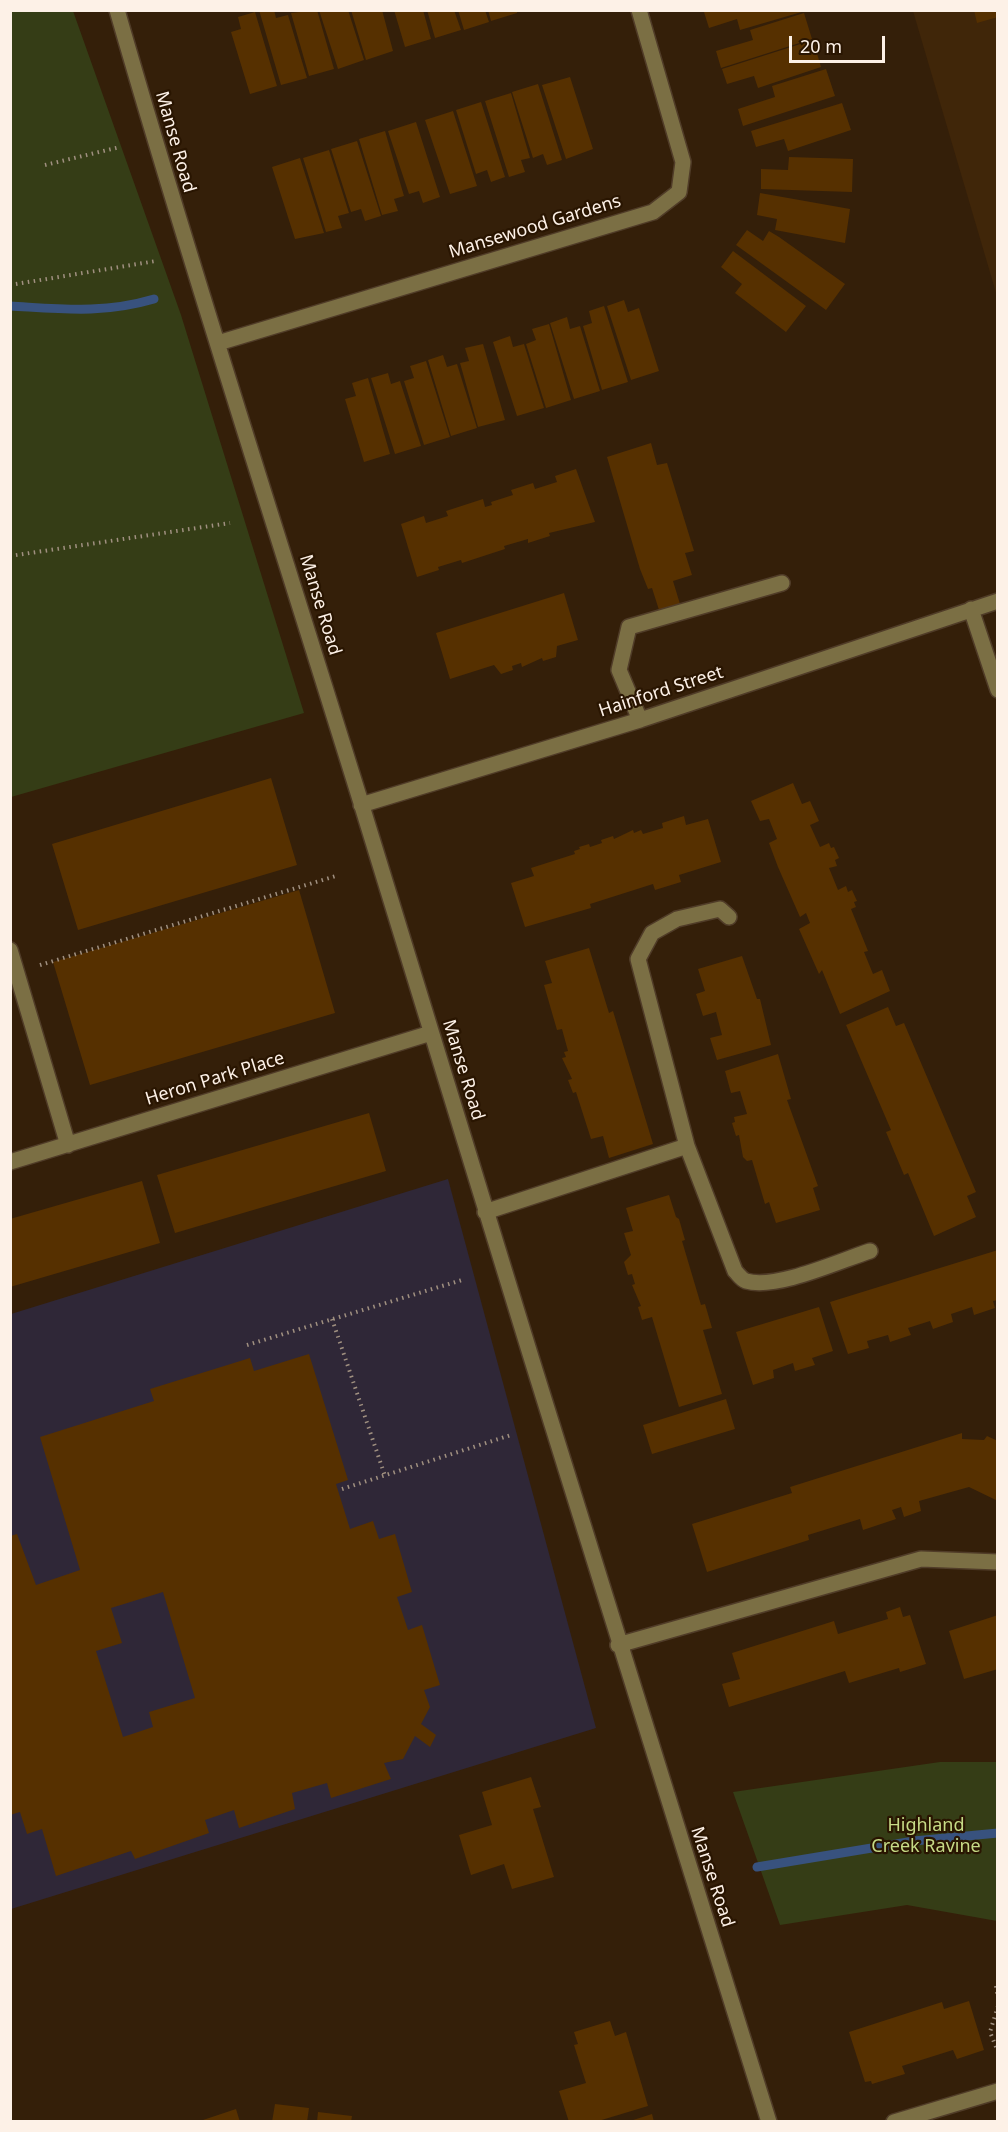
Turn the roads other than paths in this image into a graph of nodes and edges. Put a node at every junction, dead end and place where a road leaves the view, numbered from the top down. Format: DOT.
graph roads {
  1 [pos="117,10"];
  2 [pos="639,10"];
  3 [pos="218,343"];
  4 [pos="782,583"];
  5 [pos="998,601"];
  6 [pos="971,609"];
  7 [pos="998,690"];
  8 [pos="640,720"];
  9 [pos="361,805"];
  10 [pos="729,917"];
  11 [pos="10,950"];
  12 [pos="431,1033"];
  13 [pos="68,1145"];
  14 [pos="687,1146"];
  15 [pos="10,1162"];
  16 [pos="485,1212"];
  17 [pos="870,1251"];
  18 [pos="998,1562"];
  19 [pos="618,1645"];
  20 [pos="998,2091"];
  21 [pos="769,2121"];
  22 [pos="894,2121"];
  1 -- 3 [label="street, Manse Road"];
  2 -- 3 [label="street, Mansewood Gardens"];
  3 -- 9 [label="street, Manse Road"];
  4 -- 8 [label="street"];
  5 -- 6 [label="street, Hainford Street"];
  6 -- 7 [label="street"];
  6 -- 8 [label="street, Hainford Street"];
  8 -- 9 [label="street, Hainford Street"];
  9 -- 12 [label="street, Manse Road"];
  10 -- 14 [label="street"];
  11 -- 13 [label="street"];
  12 -- 13 [label="street, Heron Park Place"];
  12 -- 16 [label="street, Manse Road"];
  13 -- 15 [label="street, Heron Park Place"];
  14 -- 16 [label="street"];
  14 -- 17 [label="street"];
  16 -- 19 [label="street, Manse Road"];
  18 -- 19 [label="street"];
  19 -- 21 [label="street, Manse Road"];
  20 -- 22 [label="street"];
}
